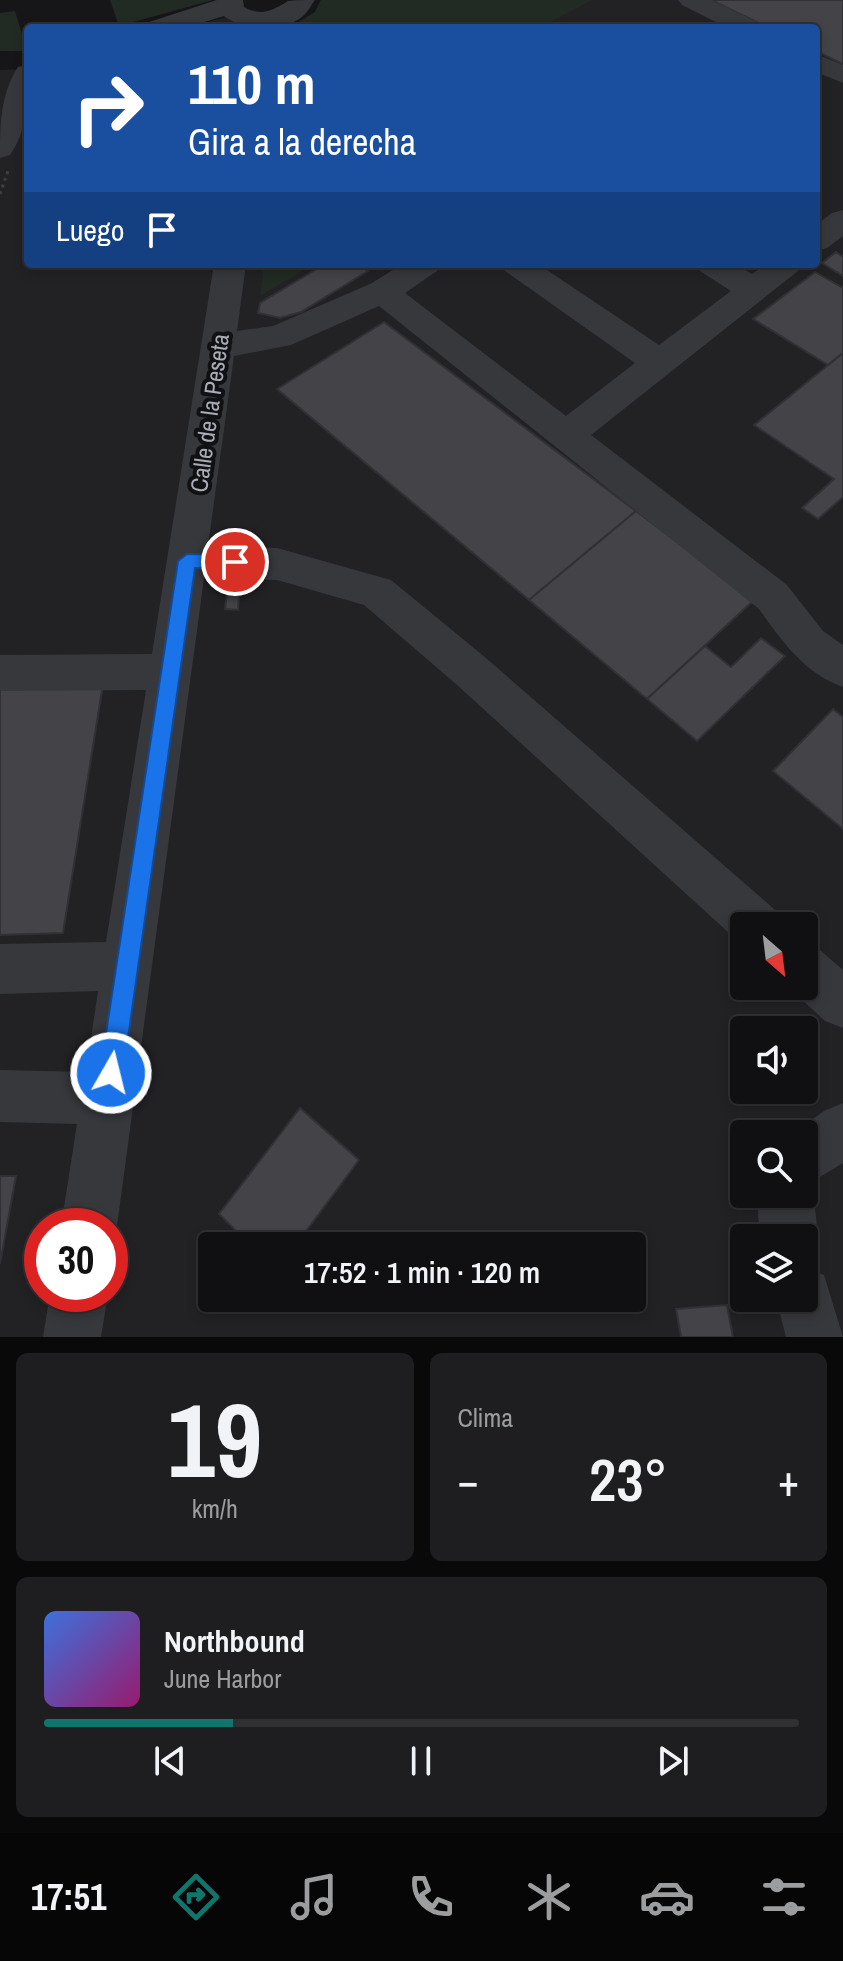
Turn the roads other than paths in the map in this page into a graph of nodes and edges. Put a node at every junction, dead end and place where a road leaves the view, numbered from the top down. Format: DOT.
graph roads {
  1 [pos="302,0"];
  2 [pos="691,0"];
  3 [pos="232,7"];
  4 [pos="172,24"];
  5 [pos="264,24"];
  6 [pos="740,24"];
  7 [pos="24,64"];
  8 [pos="820,64"];
  9 [pos="0,65"];
  10 [pos="843,75"];
  11 [pos="24,84"];
  12 [pos="820,89"];
  13 [pos="843,101"];
  14 [pos="0,149"];
  15 [pos="820,203"];
  16 [pos="843,218"];
  17 [pos="820,238"];
  18 [pos="229,268"];
  19 [pos="420,268"];
  20 [pos="522,268"];
  21 [pos="718,268"];
  22 [pos="782,268"];
  23 [pos="754,290"];
  24 [pos="382,292"];
  25 [pos="219,346"];
  26 [pos="660,363"];
  27 [pos="566,435"];
  28 [pos="187,561"];
  29 [pos="843,669"];
  30 [pos="171,672"];
  31 [pos="0,673"];
  32 [pos="741,912"];
  33 [pos="127,966"];
  34 [pos="0,969"];
  35 [pos="818,981"];
  36 [pos="843,1003"];
  37 [pos="0,1096"];
  38 [pos="107,1099"];
  39 [pos="843,1130"];
  40 [pos="818,1148"];
  41 [pos="92,1208"];
  42 [pos="76,1312"];
  43 [pos="808,1312"];
  44 [pos="72,1337"];
  45 [pos="815,1337"];
  1 -- 5 [label="street"];
  2 -- 6 [label="street"];
  3 -- 4 [label="street"];
  3 -- 5 [label="street"];
  7 -- 9 [label="street"];
  8 -- 10 [label="street"];
  11 -- 14 [label="street"];
  12 -- 13 [label="street"];
  15 -- 16 [label="street"];
  16 -- 17 [label="street"];
  18 -- 25 [label="street, Calle de la Peseta"];
  19 -- 24 [label="street"];
  20 -- 26 [label="street"];
  21 -- 23 [label="street"];
  22 -- 23 [label="street"];
  23 -- 26 [label="street"];
  24 -- 25 [label="street"];
  24 -- 27 [label="street"];
  25 -- 28 [label="street, Calle de la Peseta"];
  26 -- 27 [label="street"];
  27 -- 29 [label="street"];
  28 -- 30 [label="street, Calle de la Peseta"];
  28 -- 32 [label="street"];
  30 -- 31 [label="street"];
  30 -- 33 [label="street, Calle de la Peseta"];
  33 -- 34 [label="street"];
  33 -- 38 [label="street, Calle de la Peseta"];
  35 -- 36 [label="street"];
  37 -- 38 [label="street"];
  38 -- 41 [label="street, Calle de la Peseta"];
  39 -- 40 [label="street"];
  42 -- 44 [label="street"];
  43 -- 45 [label="street"];
}
